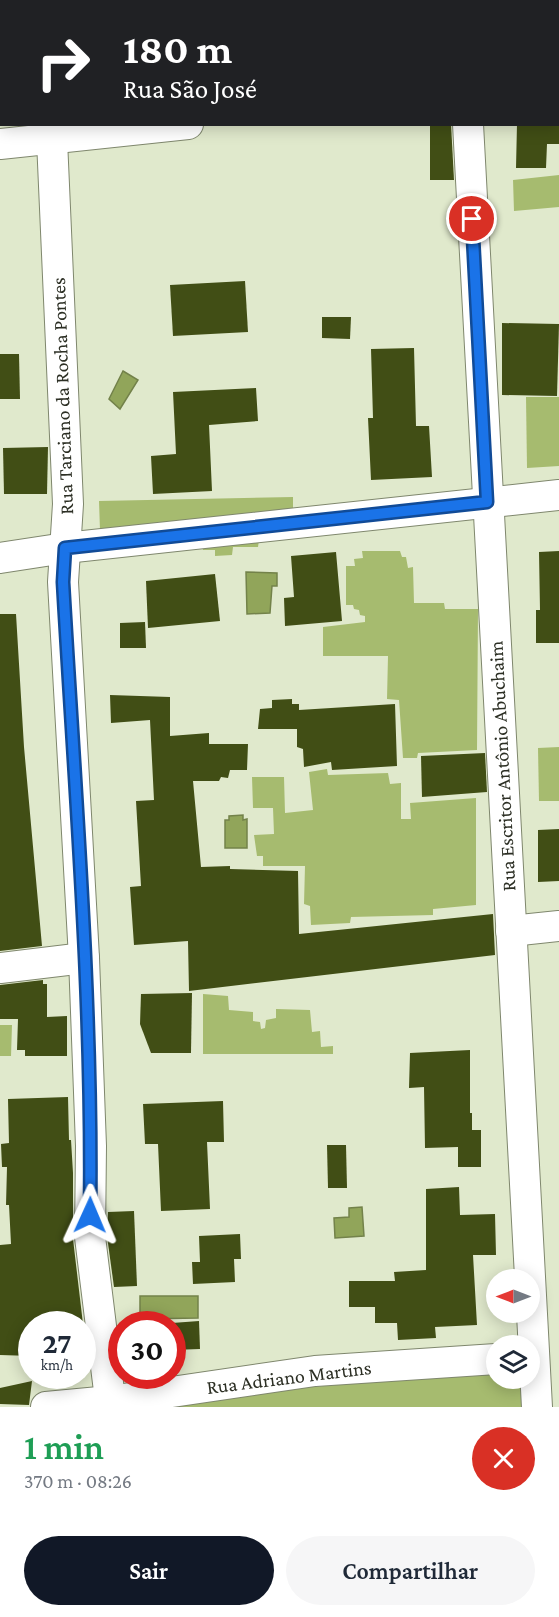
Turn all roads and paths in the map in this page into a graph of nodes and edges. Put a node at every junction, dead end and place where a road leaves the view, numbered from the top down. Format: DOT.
graph roads {
  1 [pos="171,126"];
  2 [pos="468,126"];
  3 [pos="51,140"];
  4 [pos="0,144"];
  5 [pos="559,495"];
  6 [pos="487,502"];
  7 [pos="65,548"];
  8 [pos="0,558"];
  9 [pos="559,926"];
  10 [pos="511,931"];
  11 [pos="84,958"];
  12 [pos="0,968"];
  13 [pos="541,1356"];
  14 [pos="486,1360"];
  15 [pos="110,1404"];
  16 [pos="46,1407"];
  17 [pos="537,1407"];
  1 -- 3 [label="street"];
  2 -- 6 [label="street, Rua Escritor Antônio Abuchaim"];
  3 -- 4 [label="street"];
  3 -- 7 [label="street, Rua Tarciano da Rocha Pontes"];
  5 -- 6 [label="street"];
  6 -- 7 [label="street"];
  6 -- 10 [label="street, Rua Escritor Antônio Abuchaim"];
  7 -- 8 [label="street"];
  7 -- 11 [label="street, Rua Tarciano da Rocha Pontes"];
  9 -- 10 [label="street"];
  10 -- 13 [label="street, Rua Escritor Antônio Abuchaim"];
  11 -- 12 [label="street"];
  11 -- 15 [label="street, Rua Tarciano da Rocha Pontes"];
  13 -- 17 [label="street, Rua Escritor Antônio Abuchaim"];
  14 -- 15 [label="street, Rua Adriano Martins"];
  15 -- 16 [label="street, Rua Adriano Martins"];
}
